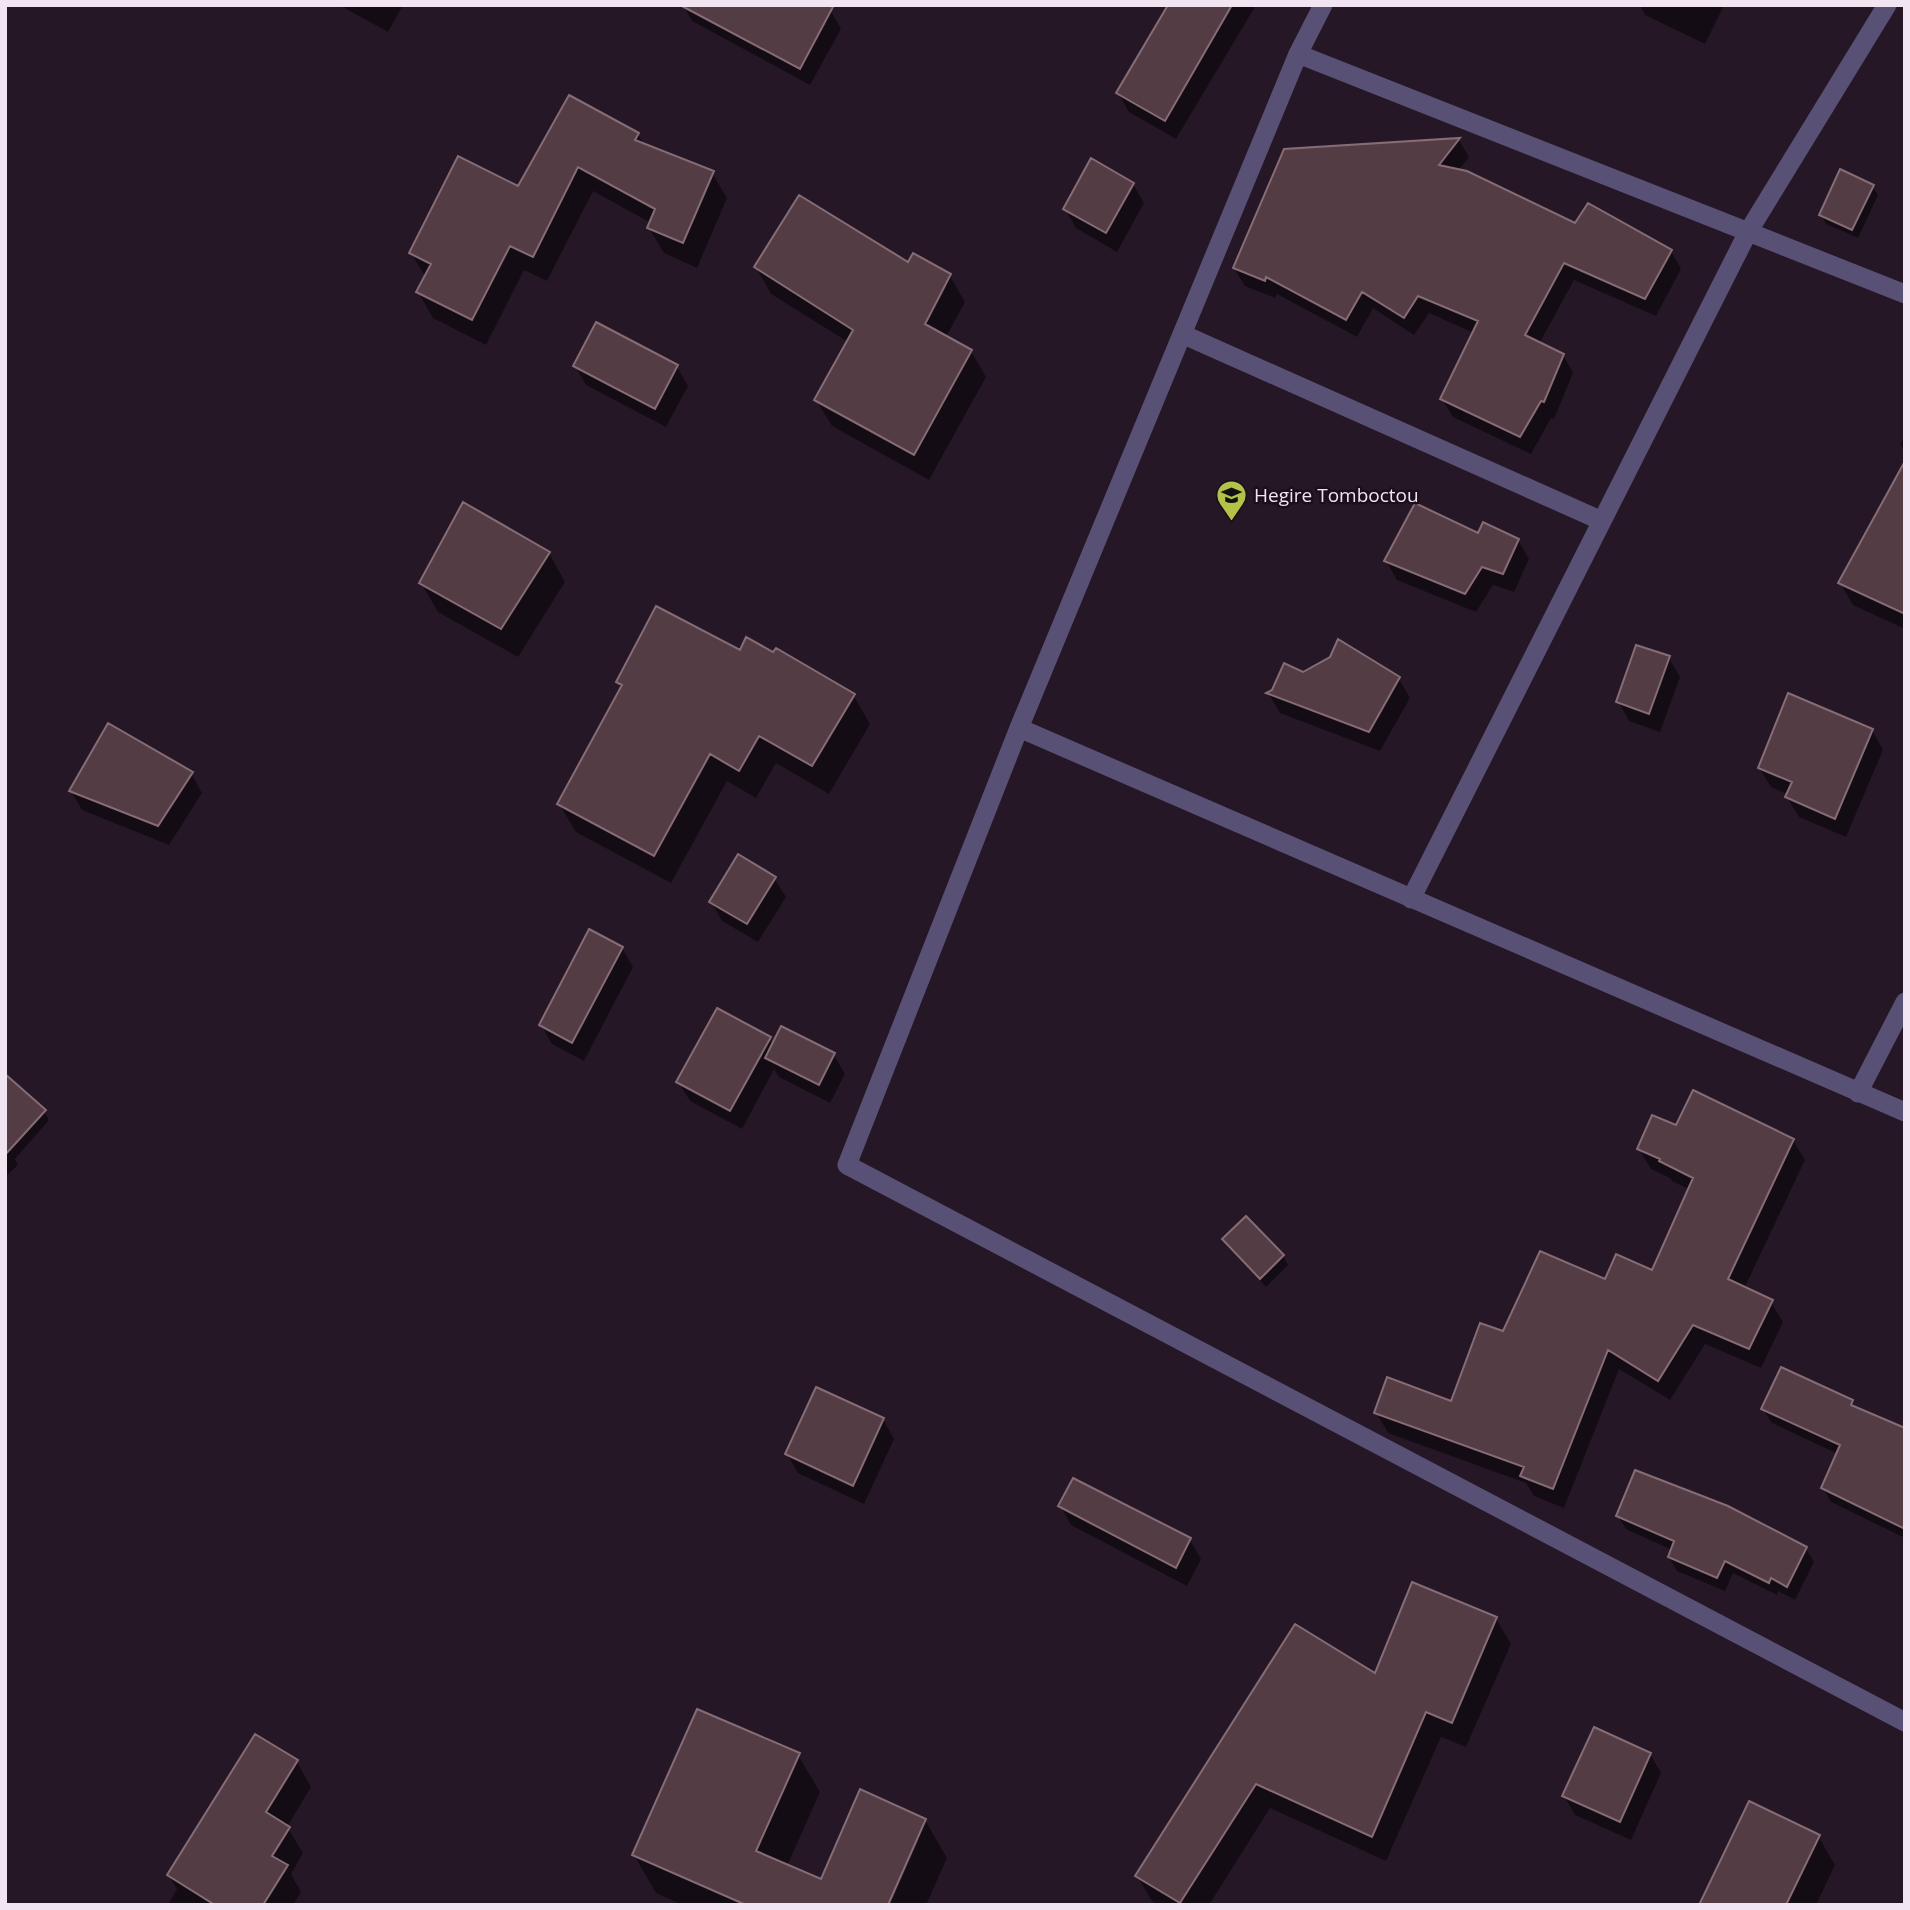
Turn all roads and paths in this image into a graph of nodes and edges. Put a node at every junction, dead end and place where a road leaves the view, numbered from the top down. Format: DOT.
graph roads {
  1 [pos="1324,5"];
  2 [pos="1887,5"];
  3 [pos="1298,54"];
  4 [pos="1748,232"];
  5 [pos="1905,294"];
  6 [pos="1182,334"];
  7 [pos="1602,521"];
  8 [pos="1019,728"];
  9 [pos="1412,899"];
  10 [pos="1905,1002"];
  11 [pos="1858,1093"];
  12 [pos="1905,1112"];
  13 [pos="1905,1722"];
  1 -- 3 [label="street"];
  2 -- 4 [label="street"];
  3 -- 4 [label="street"];
  3 -- 6 [label="street"];
  4 -- 5 [label="street"];
  4 -- 7 [label="street"];
  6 -- 7 [label="street"];
  6 -- 8 [label="street"];
  7 -- 9 [label="street"];
  8 -- 9 [label="street"];
  8 -- 13 [label="street"];
  9 -- 11 [label="street"];
  10 -- 11 [label="street"];
  11 -- 12 [label="street"];
}
